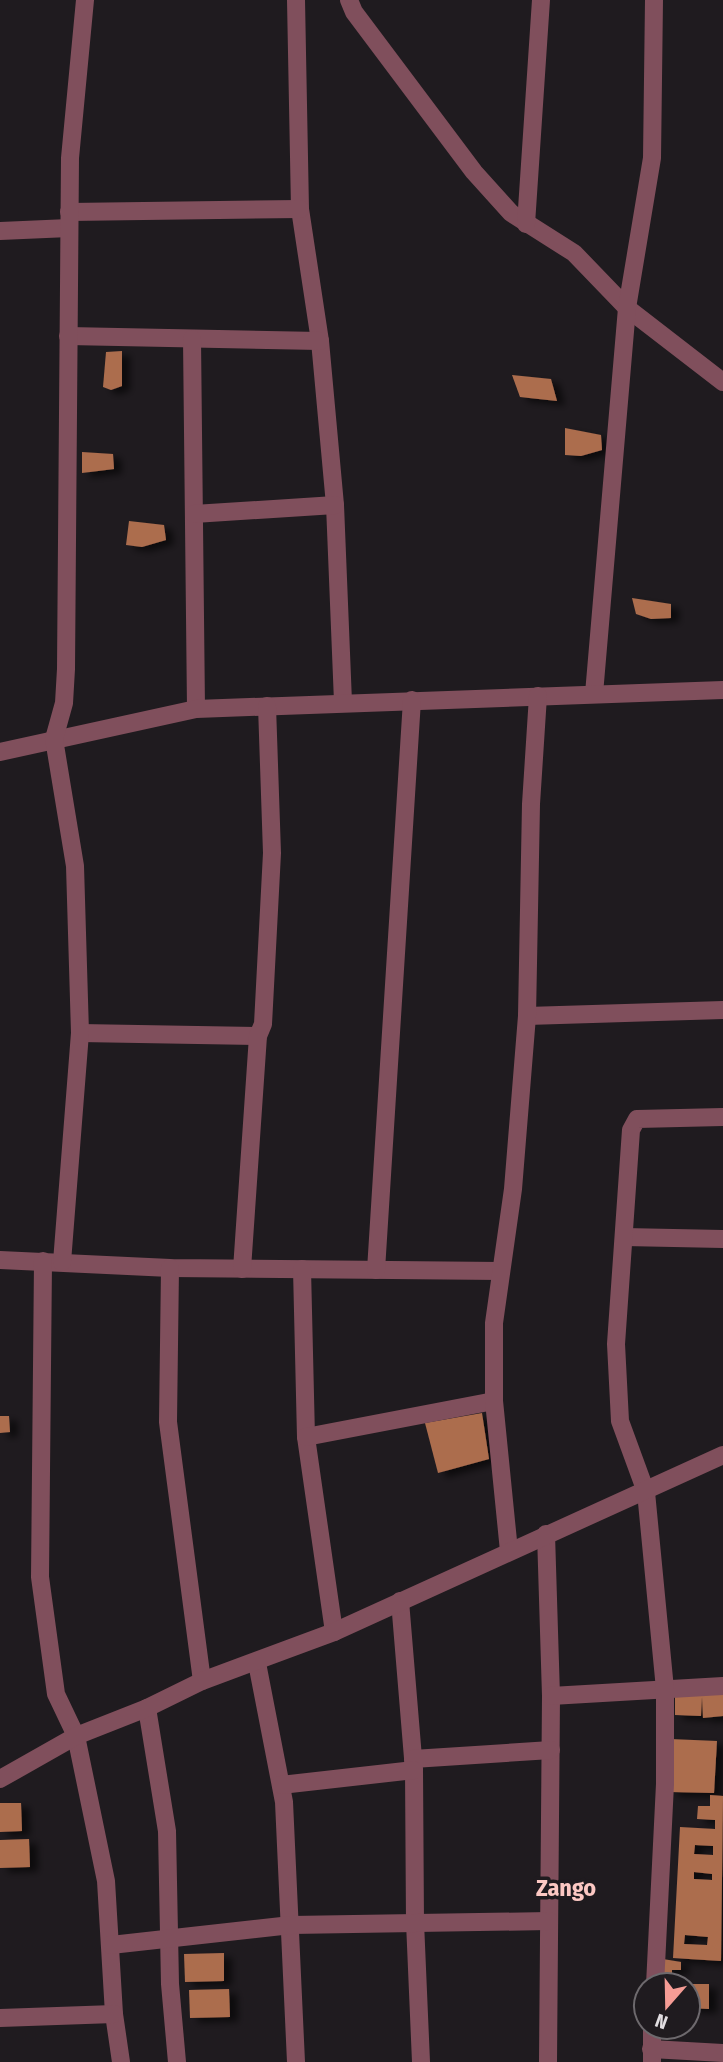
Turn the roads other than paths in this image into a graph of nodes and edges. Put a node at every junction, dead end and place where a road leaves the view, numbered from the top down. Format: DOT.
graph roads {
  1 [pos="85,0"];
  2 [pos="296,0"];
  3 [pos="349,0"];
  4 [pos="541,0"];
  5 [pos="654,0"];
  6 [pos="300,209"];
  7 [pos="69,220"];
  8 [pos="526,224"];
  9 [pos="0,231"];
  10 [pos="628,308"];
  11 [pos="68,336"];
  12 [pos="192,339"];
  13 [pos="320,341"];
  14 [pos="723,382"];
  15 [pos="335,505"];
  16 [pos="194,514"];
  17 [pos="723,690"];
  18 [pos="594,694"];
  19 [pos="538,696"];
  20 [pos="412,700"];
  21 [pos="343,702"];
  22 [pos="267,706"];
  23 [pos="196,709"];
  24 [pos="54,739"];
  25 [pos="0,752"];
  26 [pos="723,1010"];
  27 [pos="527,1016"];
  28 [pos="80,1033"];
  29 [pos="258,1036"];
  30 [pos="723,1117"];
  31 [pos="624,1237"];
  32 [pos="723,1239"];
  33 [pos="0,1260"];
  34 [pos="43,1261"];
  35 [pos="62,1262"];
  36 [pos="170,1268"];
  37 [pos="242,1269"];
  38 [pos="302,1269"];
  39 [pos="376,1270"];
  40 [pos="501,1271"];
  41 [pos="494,1401"];
  42 [pos="306,1437"];
  43 [pos="723,1455"];
  44 [pos="646,1492"];
  45 [pos="546,1534"];
  46 [pos="509,1551"];
  47 [pos="400,1601"];
  48 [pos="334,1632"];
  49 [pos="257,1663"];
  50 [pos="202,1681"];
  51 [pos="723,1686"];
  52 [pos="665,1689"];
  53 [pos="551,1696"];
  54 [pos="147,1708"];
  55 [pos="76,1736"];
  56 [pos="551,1750"];
  57 [pos="414,1764"];
  58 [pos="0,1779"];
  59 [pos="281,1785"];
  60 [pos="549,1921"];
  61 [pos="415,1922"];
  62 [pos="291,1925"];
  63 [pos="171,1940"];
  64 [pos="111,1945"];
  65 [pos="656,1971"];
  66 [pos="114,2014"];
  67 [pos="0,2018"];
  68 [pos="723,2053"];
  69 [pos="651,2056"];
  70 [pos="121,2062"];
  71 [pos="177,2062"];
  72 [pos="296,2062"];
  73 [pos="421,2062"];
  74 [pos="548,2062"];
  1 -- 7 [label="street"];
  2 -- 6 [label="street"];
  3 -- 8 [label="street"];
  4 -- 8 [label="street"];
  5 -- 10 [label="street"];
  6 -- 7 [label="street"];
  6 -- 13 [label="street"];
  7 -- 9 [label="street"];
  7 -- 11 [label="street"];
  8 -- 10 [label="street"];
  10 -- 14 [label="street"];
  10 -- 18 [label="street"];
  11 -- 12 [label="street"];
  11 -- 24 [label="street"];
  12 -- 13 [label="street"];
  12 -- 16 [label="street"];
  13 -- 15 [label="street"];
  15 -- 16 [label="street"];
  15 -- 21 [label="street"];
  16 -- 23 [label="street"];
  17 -- 18 [label="street"];
  18 -- 19 [label="street"];
  19 -- 20 [label="street"];
  19 -- 27 [label="street"];
  20 -- 21 [label="street"];
  20 -- 39 [label="street"];
  21 -- 22 [label="street"];
  22 -- 23 [label="street"];
  22 -- 29 [label="street"];
  23 -- 24 [label="street"];
  24 -- 25 [label="street"];
  24 -- 28 [label="street"];
  26 -- 27 [label="street"];
  27 -- 40 [label="street"];
  28 -- 29 [label="street"];
  28 -- 35 [label="street"];
  29 -- 37 [label="street"];
  30 -- 31 [label="street"];
  31 -- 32 [label="street"];
  31 -- 44 [label="street"];
  33 -- 34 [label="street"];
  34 -- 35 [label="street"];
  34 -- 55 [label="street"];
  35 -- 36 [label="street"];
  36 -- 37 [label="street"];
  36 -- 50 [label="street"];
  37 -- 38 [label="street"];
  38 -- 39 [label="street"];
  38 -- 42 [label="street"];
  39 -- 40 [label="street"];
  40 -- 41 [label="street"];
  41 -- 42 [label="street"];
  41 -- 46 [label="street"];
  42 -- 48 [label="street"];
  43 -- 44 [label="street"];
  44 -- 45 [label="street"];
  44 -- 52 [label="street"];
  45 -- 46 [label="street"];
  45 -- 53 [label="street"];
  46 -- 47 [label="street"];
  47 -- 48 [label="street"];
  47 -- 57 [label="street"];
  48 -- 49 [label="street"];
  49 -- 50 [label="street"];
  49 -- 59 [label="street"];
  50 -- 54 [label="street"];
  51 -- 52 [label="street"];
  52 -- 53 [label="street"];
  52 -- 65 [label="street"];
  53 -- 56 [label="street"];
  54 -- 55 [label="street"];
  54 -- 63 [label="street"];
  55 -- 58 [label="street"];
  55 -- 64 [label="street"];
  56 -- 57 [label="street"];
  56 -- 60 [label="street"];
  57 -- 59 [label="street"];
  57 -- 61 [label="street"];
  59 -- 62 [label="street"];
  60 -- 61 [label="street"];
  60 -- 74 [label="street"];
  61 -- 62 [label="street"];
  61 -- 73 [label="street"];
  62 -- 63 [label="street"];
  62 -- 72 [label="street"];
  63 -- 64 [label="street"];
  63 -- 71 [label="street"];
  64 -- 66 [label="street"];
  66 -- 67 [label="street"];
  66 -- 70 [label="street"];
  68 -- 69 [label="street"];
}
